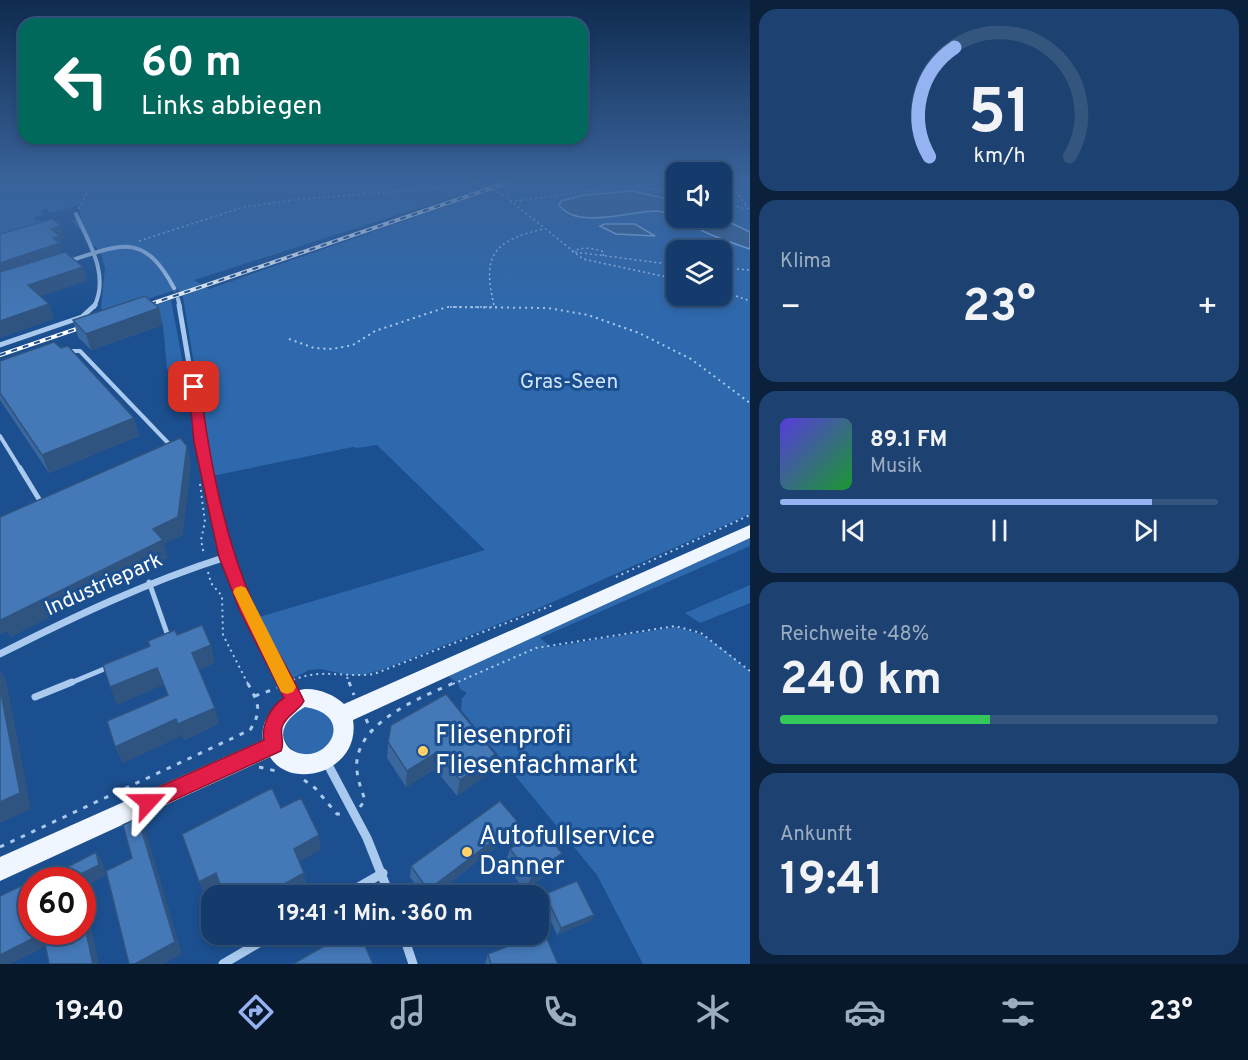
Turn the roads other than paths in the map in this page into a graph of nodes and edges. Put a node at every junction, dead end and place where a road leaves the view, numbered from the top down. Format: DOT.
graph roads {
  1 [pos="82,227"];
  2 [pos="93,254"];
  3 [pos="62,263"];
  4 [pos="174,288"];
  5 [pos="178,299"];
  6 [pos="0,345"];
  7 [pos="66,351"];
  8 [pos="0,436"];
  9 [pos="177,453"];
  10 [pos="47,512"];
  11 [pos="750,531"];
  12 [pos="226,557"];
  13 [pos="149,582"];
  14 [pos="159,646"];
  15 [pos="0,654"];
  16 [pos="118,663"];
  17 [pos="290,693"];
  18 [pos="35,697"];
  19 [pos="342,715"];
  20 [pos="274,745"];
  21 [pos="326,760"];
  22 [pos="0,869"];
  23 [pos="383,873"];
  24 [pos="362,885"];
  25 [pos="387,885"];
  26 [pos="255,945"];
  27 [pos="407,945"];
  28 [pos="223,964"];
  29 [pos="413,964"];
  1 -- 2 [label="street"];
  2 -- 3 [label="street"];
  2 -- 4 [label="street"];
  2 -- 6 [label="street"];
  5 -- 12 [label="street"];
  7 -- 9 [label="lane"];
  8 -- 10 [label="lane"];
  11 -- 19 [label="main road"];
  12 -- 13 [label="street, Industriepark"];
  12 -- 17 [label="street"];
  13 -- 14 [label="lane"];
  13 -- 15 [label="street, Industriepark"];
  16 -- 18 [label="lane"];
  17 -- 19 [label="main road"];
  17 -- 20 [label="main road"];
  19 -- 21 [label="main road"];
  20 -- 21 [label="main road"];
  20 -- 22 [label="main road"];
  21 -- 23 [label="street"];
  23 -- 24 [label="street"];
  23 -- 25 [label="street"];
  26 -- 28 [label="street"];
  27 -- 29 [label="street"];
}
